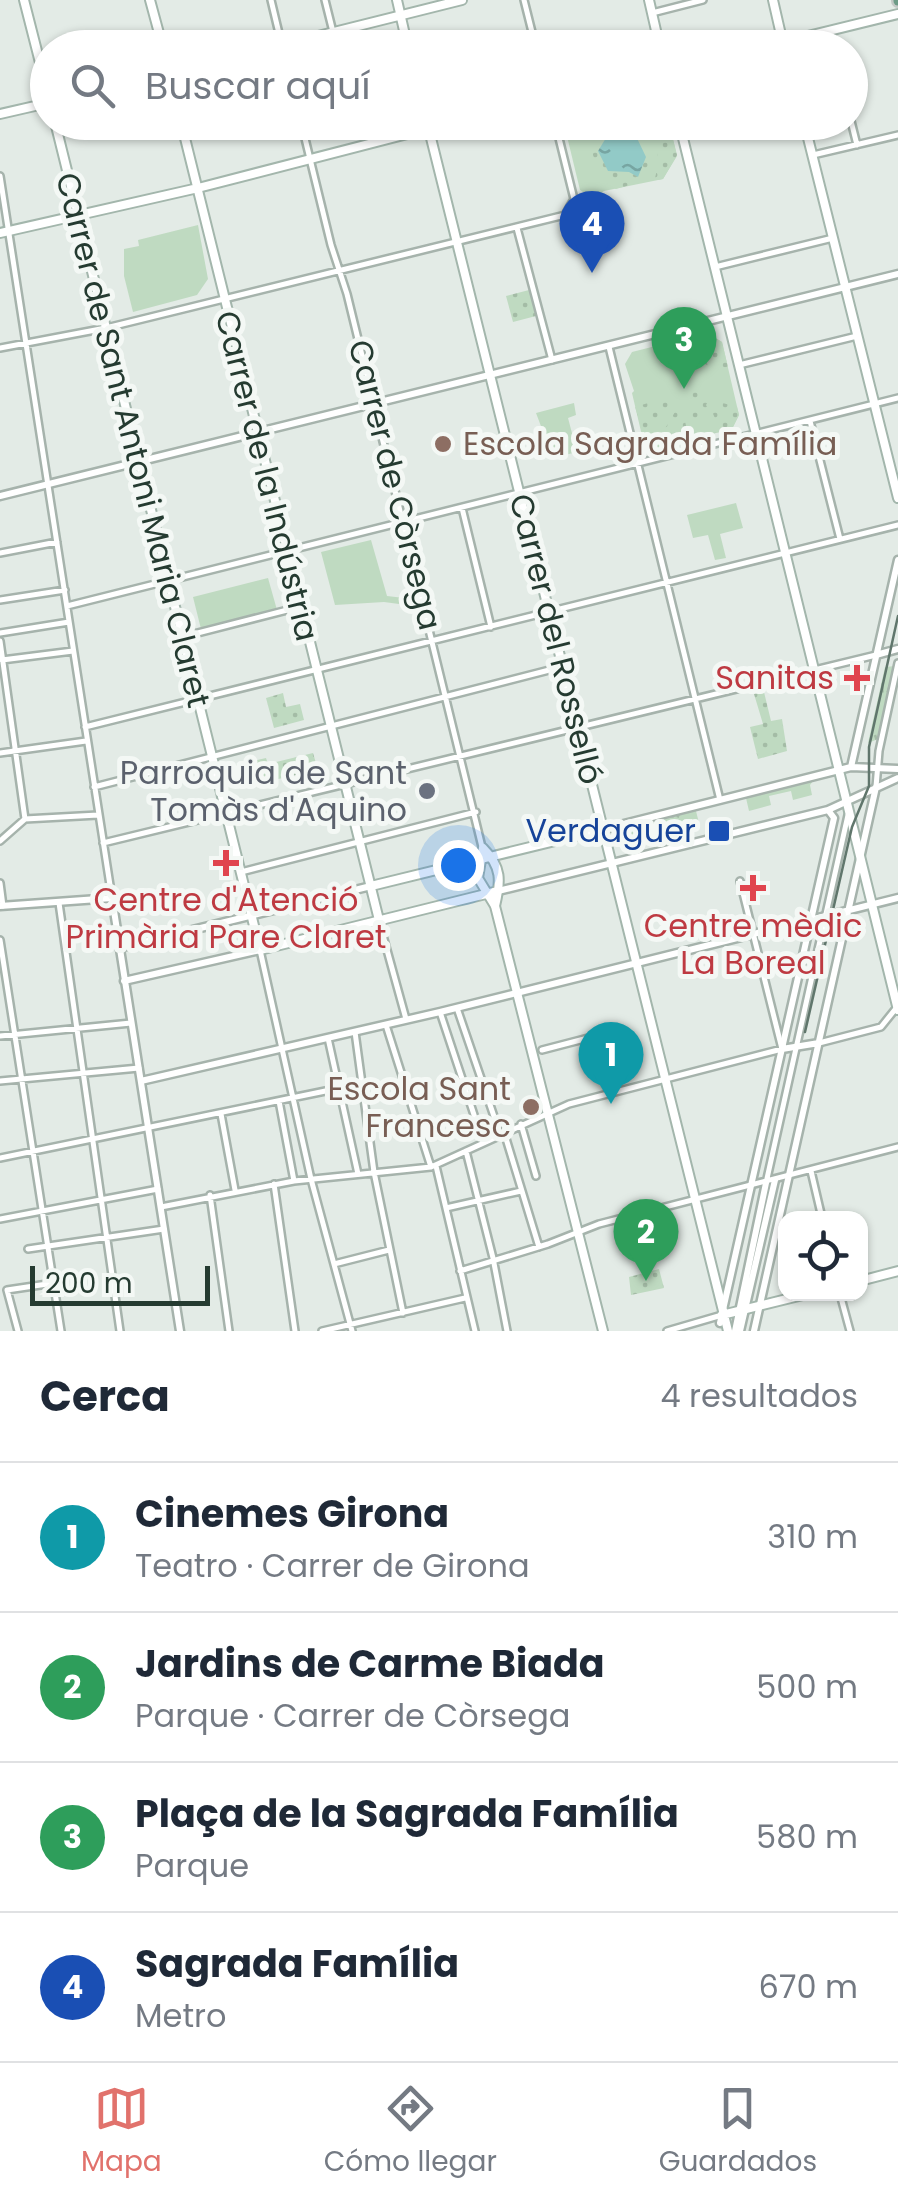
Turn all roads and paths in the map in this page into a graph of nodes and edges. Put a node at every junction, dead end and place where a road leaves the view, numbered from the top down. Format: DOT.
graph roads {
  1 [pos="24,0"];
  2 [pos="150,0"];
  3 [pos="271,0"];
  4 [pos="325,0"];
  5 [pos="397,0"];
  6 [pos="459,0"];
  7 [pos="524,0"];
  8 [pos="649,0"];
  9 [pos="703,0"];
  10 [pos="772,0"];
  11 [pos="652,13"];
  12 [pos="898,14"];
  13 [pos="400,15"];
  14 [pos="32,30"];
  15 [pos="158,30"];
  16 [pos="278,30"];
  17 [pos="332,30"];
  18 [pos="341,30"];
  19 [pos="404,30"];
  20 [pos="532,30"];
  21 [pos="656,30"];
  22 [pos="780,30"];
  23 [pos="830,30"];
  24 [pos="30,107"];
  25 [pos="0,114"];
  26 [pos="898,135"];
  27 [pos="58,140"];
  28 [pos="186,140"];
  29 [pos="305,140"];
  30 [pos="376,140"];
  31 [pos="432,140"];
  32 [pos="559,140"];
  33 [pos="683,140"];
  34 [pos="808,140"];
  35 [pos="857,140"];
  36 [pos="858,145"];
  37 [pos="812,156"];
  38 [pos="309,158"];
  39 [pos="0,178"];
  40 [pos="198,188"];
  41 [pos="77,216"];
  42 [pos="517,227"];
  43 [pos="5,233"];
  44 [pos="833,238"];
  45 [pos="457,241"];
  46 [pos="715,268"];
  47 [pos="338,269"];
  48 [pos="898,274"];
  49 [pos="844,287"];
  50 [pos="224,300"];
  51 [pos="727,318"];
  52 [pos="106,328"];
  53 [pos="856,336"];
  54 [pos="26,341"];
  55 [pos="610,347"];
  56 [pos="0,348"];
  57 [pos="552,360"];
  58 [pos="738,366"];
  59 [pos="491,374"];
  60 [pos="898,398"];
  61 [pos="372,404"];
  62 [pos="873,404"];
  63 [pos="810,420"];
  64 [pos="258,432"];
  65 [pos="755,433"];
  66 [pos="139,461"];
  67 [pos="638,464"];
  68 [pos="48,484"];
  69 [pos="520,493"];
  70 [pos="0,496"];
  71 [pos="898,498"];
  72 [pos="462,507"];
  73 [pos="404,522"];
  74 [pos="898,525"];
  75 [pos="840,540"];
  76 [pos="57,542"];
  77 [pos="0,552"];
  78 [pos="286,552"];
  79 [pos="784,552"];
  80 [pos="898,560"];
  81 [pos="168,580"];
  82 [pos="667,582"];
  83 [pos="64,590"];
  84 [pos="0,600"];
  85 [pos="66,606"];
  86 [pos="299,608"];
  87 [pos="550,612"];
  88 [pos="69,622"];
  89 [pos="491,626"];
  90 [pos="0,633"];
  91 [pos="182,637"];
  92 [pos="0,641"];
  93 [pos="434,641"];
  94 [pos="898,649"];
  95 [pos="74,651"];
  96 [pos="876,654"];
  97 [pos="2,661"];
  98 [pos="898,662"];
  99 [pos="564,666"];
  100 [pos="813,668"];
  101 [pos="315,670"];
  102 [pos="447,696"];
  103 [pos="695,697"];
  104 [pos="198,699"];
  105 [pos="578,725"];
  106 [pos="329,726"];
  107 [pos="85,727"];
  108 [pos="87,741"];
  109 [pos="17,751"];
  110 [pos="0,753"];
  111 [pos="462,754"];
  112 [pos="213,756"];
  113 [pos="851,767"];
  114 [pos="875,767"];
  115 [pos="898,769"];
  116 [pos="838,771"];
  117 [pos="898,778"];
  118 [pos="344,782"];
  119 [pos="94,787"];
  120 [pos="876,787"];
  121 [pos="720,800"];
  122 [pos="848,801"];
  123 [pos="828,810"];
  124 [pos="227,811"];
  125 [pos="476,812"];
  126 [pos="98,815"];
  127 [pos="848,815"];
  128 [pos="25,819"];
  129 [pos="604,828"];
  130 [pos="0,841"];
  131 [pos="359,842"];
  132 [pos="102,843"];
  133 [pos="483,848"];
  134 [pos="491,856"];
  135 [pos="479,859"];
  136 [pos="860,859"];
  137 [pos="612,864"];
  138 [pos="241,872"];
  139 [pos="740,881"];
  140 [pos="0,883"];
  141 [pos="371,886"];
  142 [pos="498,891"];
  143 [pos="488,893"];
  144 [pos="112,898"];
  145 [pos="898,898"];
  146 [pos="58,903"];
  147 [pos="871,905"];
  148 [pos="1,906"];
  149 [pos="495,906"];
  150 [pos="849,910"];
  151 [pos="252,915"];
  152 [pos="825,916"];
  153 [pos="379,920"];
  154 [pos="811,920"];
  155 [pos="753,934"];
  156 [pos="0,940"];
  157 [pos="119,948"];
  158 [pos="260,950"];
  159 [pos="636,962"];
  160 [pos="124,981"];
  161 [pos="517,992"];
  162 [pos="457,1008"];
  163 [pos="898,1008"];
  164 [pos="440,1012"];
  165 [pos="406,1019"];
  166 [pos="132,1023"];
  167 [pos="386,1025"];
  168 [pos="76,1028"];
  169 [pos="615,1031"];
  170 [pos="355,1032"];
  171 [pos="14,1034"];
  172 [pos="0,1036"];
  173 [pos="328,1038"];
  174 [pos="819,1042"];
  175 [pos="796,1046"];
  176 [pos="284,1048"];
  177 [pos="542,1050"];
  178 [pos="782,1050"];
  179 [pos="139,1068"];
  180 [pos="83,1073"];
  181 [pos="21,1079"];
  182 [pos="665,1080"];
  183 [pos="0,1081"];
  184 [pos="141,1081"];
  185 [pos="340,1088"];
  186 [pos="295,1099"];
  187 [pos="279,1102"];
  188 [pos="548,1112"];
  189 [pos="222,1114"];
  190 [pos="521,1124"];
  191 [pos="148,1129"];
  192 [pos="502,1133"];
  193 [pos="92,1140"];
  194 [pos="484,1143"];
  195 [pos="898,1147"];
  196 [pos="32,1152"];
  197 [pos="466,1152"];
  198 [pos="0,1158"];
  199 [pos="434,1166"];
  200 [pos="374,1172"];
  201 [pos="811,1172"];
  202 [pos="358,1174"];
  203 [pos="536,1176"];
  204 [pos="788,1177"];
  205 [pos="311,1179"];
  206 [pos="775,1180"];
  207 [pos="294,1181"];
  208 [pos="766,1183"];
  209 [pos="274,1184"];
  210 [pos="750,1187"];
  211 [pos="158,1190"];
  212 [pos="236,1191"];
  213 [pos="521,1191"];
  214 [pos="210,1195"];
  215 [pos="694,1199"];
  216 [pos="100,1200"];
  217 [pos="479,1200"];
  218 [pos="161,1207"];
  219 [pos="446,1208"];
  220 [pos="43,1211"];
  221 [pos="820,1211"];
  222 [pos="0,1218"];
  223 [pos="164,1229"];
  224 [pos="578,1230"];
  225 [pos="106,1237"];
  226 [pos="48,1246"];
  227 [pos="539,1247"];
  228 [pos="28,1248"];
  229 [pos="391,1254"];
  230 [pos="494,1261"];
  231 [pos="334,1264"];
  232 [pos="460,1271"];
  233 [pos="898,1271"];
  234 [pos="868,1278"];
  235 [pos="54,1283"];
  236 [pos="466,1298"];
  237 [pos="779,1301"];
  238 [pos="842,1301"];
  239 [pos="759,1306"];
  240 [pos="741,1310"];
  241 [pos="403,1313"];
  242 [pos="720,1323"];
  243 [pos="351,1328"];
  244 [pos="18,1331"];
  245 [pos="62,1331"];
  246 [pos="120,1331"];
  247 [pos="180,1331"];
  248 [pos="229,1331"];
  249 [pos="295,1331"];
  250 [pos="322,1331"];
  251 [pos="474,1331"];
  252 [pos="507,1331"];
  253 [pos="603,1331"];
  254 [pos="667,1331"];
  255 [pos="734,1331"];
  256 [pos="754,1331"];
  257 [pos="850,1331"];
  1 -- 14 [label="main road"];
  2 -- 15 [label="main road"];
  3 -- 16 [label="street"];
  4 -- 17 [label="street"];
  5 -- 13 [label="main road"];
  6 -- 13 [label="main road"];
  7 -- 20 [label="street"];
  8 -- 11 [label="main road"];
  9 -- 11 [label="street"];
  10 -- 22 [label="main road"];
  11 -- 21 [label="main road"];
  12 -- 23 [label="main road"];
  13 -- 18 [label="main road"];
  13 -- 19 [label="main road"];
  24 -- 25 [label="main road"];
  26 -- 36 [label="street"];
  27 -- 41 [label="main road, Carrer de Sant Antoni Maria Claret"];
  28 -- 40 [label="main road, Carrer de la Indústria"];
  29 -- 38 [label="street, Carrer de Còrsega"];
  30 -- 38 [label="main road"];
  31 -- 45 [label="main road, Carrer del Rosselló"];
  32 -- 42 [label="street"];
  33 -- 46 [label="main road"];
  34 -- 37 [label="main road"];
  35 -- 36 [label="street"];
  36 -- 37 [label="street"];
  37 -- 44 [label="main road"];
  38 -- 40 [label="main road"];
  38 -- 47 [label="street, Carrer de Còrsega"];
  39 -- 43 [label="street"];
  40 -- 41 [label="main road"];
  40 -- 50 [label="main road, Carrer de la Indústria"];
  41 -- 43 [label="main road"];
  41 -- 52 [label="main road, Carrer de Sant Antoni Maria Claret"];
  42 -- 45 [label="street"];
  42 -- 57 [label="street"];
  43 -- 54 [label="street"];
  44 -- 46 [label="street"];
  44 -- 49 [label="main road"];
  45 -- 47 [label="street"];
  45 -- 59 [label="main road, Carrer del Rosselló"];
  46 -- 51 [label="main road"];
  47 -- 50 [label="street"];
  47 -- 61 [label="street, Carrer de Còrsega"];
  48 -- 49 [label="street"];
  49 -- 51 [label="street"];
  49 -- 53 [label="main road"];
  50 -- 52 [label="street"];
  50 -- 64 [label="main road, Carrer de la Indústria"];
  51 -- 55 [label="street"];
  51 -- 58 [label="main road"];
  52 -- 54 [label="street"];
  52 -- 66 [label="main road, Carrer de Sant Antoni Maria Claret"];
  53 -- 58 [label="street"];
  53 -- 62 [label="main road"];
  54 -- 56 [label="street"];
  54 -- 68 [label="street"];
  55 -- 57 [label="street"];
  55 -- 67 [label="street"];
  57 -- 59 [label="street"];
  58 -- 65 [label="main road"];
  59 -- 61 [label="street"];
  59 -- 69 [label="main road, Carrer del Rosselló"];
  60 -- 62 [label="street"];
  61 -- 64 [label="street"];
  61 -- 73 [label="street, Carrer de Còrsega"];
  62 -- 63 [label="street"];
  62 -- 71 [label="main road"];
  63 -- 65 [label="street"];
  63 -- 75 [label="street"];
  64 -- 66 [label="street"];
  64 -- 78 [label="main road, Carrer de la Indústria"];
  65 -- 67 [label="street"];
  65 -- 79 [label="main road"];
  66 -- 68 [label="street"];
  66 -- 81 [label="main road, Carrer de Sant Antoni Maria Claret"];
  67 -- 69 [label="street"];
  67 -- 82 [label="street"];
  68 -- 70 [label="street"];
  68 -- 76 [label="street"];
  69 -- 72 [label="street"];
  69 -- 87 [label="main road, Carrer del Rosselló"];
  72 -- 73 [label="street"];
  72 -- 89 [label="street"];
  73 -- 78 [label="street"];
  73 -- 93 [label="street, Carrer de Còrsega"];
  74 -- 75 [label="street"];
  75 -- 79 [label="street"];
  76 -- 77 [label="street"];
  76 -- 83 [label="street"];
  78 -- 81 [label="street"];
  78 -- 86 [label="main road, Carrer de la Indústria"];
  79 -- 82 [label="street"];
  79 -- 100 [label="main road"];
  80 -- 96 [label="street"];
  81 -- 85 [label="street"];
  81 -- 91 [label="main road, Carrer de Sant Antoni Maria Claret"];
  82 -- 87 [label="street"];
  82 -- 103 [label="street"];
  83 -- 84 [label="street"];
  83 -- 85 [label="street"];
  85 -- 88 [label="street"];
  86 -- 91 [label="street"];
  86 -- 101 [label="main road, Carrer de la Indústria"];
  87 -- 89 [label="street"];
  87 -- 99 [label="main road, Carrer del Rosselló"];
  88 -- 90 [label="street"];
  88 -- 95 [label="street"];
  89 -- 93 [label="street"];
  91 -- 104 [label="main road, Carrer de Sant Antoni Maria Claret"];
  92 -- 97 [label="street"];
  93 -- 101 [label="street"];
  93 -- 102 [label="street, Carrer de Còrsega"];
  94 -- 96 [label="street"];
  95 -- 97 [label="street"];
  95 -- 107 [label="street"];
  96 -- 100 [label="street"];
  96 -- 113 [label="street"];
  97 -- 109 [label="street"];
  98 -- 114 [label="street"];
  99 -- 102 [label="street"];
  99 -- 105 [label="main road, Carrer del Rosselló"];
  100 -- 103 [label="street"];
  100 -- 116 [label="main road"];
  101 -- 104 [label="street"];
  101 -- 106 [label="main road, Carrer de la Indústria"];
  102 -- 106 [label="street"];
  102 -- 111 [label="street, Carrer de Còrsega"];
  103 -- 105 [label="street"];
  103 -- 121 [label="street"];
  104 -- 107 [label="street"];
  104 -- 112 [label="main road, Carrer de Sant Antoni Maria Claret"];
  105 -- 111 [label="street"];
  105 -- 129 [label="main road, Carrer del Rosselló"];
  106 -- 112 [label="street"];
  106 -- 118 [label="main road, Carrer de la Indústria"];
  107 -- 108 [label="street"];
  108 -- 109 [label="street"];
  108 -- 119 [label="street"];
  109 -- 110 [label="street"];
  109 -- 128 [label="street"];
  111 -- 118 [label="street"];
  111 -- 125 [label="street, Carrer de Còrsega"];
  112 -- 119 [label="street"];
  112 -- 124 [label="main road, Carrer de Sant Antoni Maria Claret"];
  113 -- 114 [label="street"];
  113 -- 116 [label="street"];
  114 -- 115 [label="street"];
  114 -- 120 [label="street"];
  116 -- 121 [label="street"];
  116 -- 122 [label="main road"];
  117 -- 120 [label="street"];
  118 -- 124 [label="street"];
  118 -- 131 [label="main road, Carrer de la Indústria"];
  119 -- 126 [label="street"];
  120 -- 122 [label="street"];
  120 -- 136 [label="street"];
  121 -- 129 [label="street"];
  122 -- 123 [label="street"];
  122 -- 127 [label="main road"];
  123 -- 137 [label="street"];
  123 -- 154 [label="street"];
  124 -- 132 [label="street"];
  124 -- 138 [label="main road, Carrer de Sant Antoni Maria Claret"];
  125 -- 131 [label="street"];
  125 -- 133 [label="street, Carrer de Còrsega"];
  126 -- 128 [label="street"];
  126 -- 132 [label="street"];
  127 -- 136 [label="main road"];
  127 -- 152 [label="street"];
  128 -- 130 [label="street"];
  129 -- 134 [label="main road"];
  129 -- 137 [label="main road, Carrer del Rosselló"];
  131 -- 138 [label="street"];
  131 -- 141 [label="main road, Carrer de la Indústria"];
  132 -- 144 [label="street"];
  133 -- 134 [label="main road"];
  133 -- 135 [label="main road"];
  134 -- 135 [label="main road"];
  134 -- 142 [label="main road"];
  135 -- 141 [label="main road"];
  135 -- 143 [label="main road"];
  136 -- 147 [label="main road"];
  136 -- 150 [label="street"];
  137 -- 142 [label="street"];
  137 -- 159 [label="main road, Carrer del Rosselló"];
  138 -- 151 [label="main road, Carrer de Sant Antoni Maria Claret"];
  139 -- 155 [label="street"];
  140 -- 148 [label="street"];
  141 -- 151 [label="street"];
  141 -- 153 [label="main road, Carrer de la Indústria"];
  142 -- 143 [label="main road"];
  142 -- 149 [label="main road"];
  143 -- 149 [label="main road"];
  143 -- 153 [label="main road"];
  144 -- 146 [label="street"];
  144 -- 157 [label="street"];
  145 -- 147 [label="street"];
  146 -- 148 [label="street"];
  146 -- 168 [label="street"];
  147 -- 150 [label="street"];
  147 -- 163 [label="main road"];
  149 -- 161 [label="main road"];
  150 -- 152 [label="street"];
  150 -- 174 [label="street"];
  151 -- 157 [label="street"];
  151 -- 158 [label="main road, Carrer de Sant Antoni Maria Claret"];
  152 -- 154 [label="street"];
  152 -- 175 [label="street"];
  153 -- 158 [label="main road"];
  153 -- 165 [label="street"];
  154 -- 155 [label="street"];
  154 -- 178 [label="street"];
  155 -- 159 [label="street"];
  155 -- 178 [label="street"];
  156 -- 171 [label="street"];
  157 -- 160 [label="street"];
  158 -- 160 [label="street"];
  158 -- 176 [label="street, Carrer de Sant Antoni Maria Claret"];
  159 -- 161 [label="street"];
  159 -- 182 [label="main road, Carrer del Rosselló"];
  160 -- 166 [label="street"];
  161 -- 162 [label="street"];
  161 -- 188 [label="main road"];
  162 -- 164 [label="street"];
  162 -- 192 [label="street"];
  163 -- 174 [label="street"];
  164 -- 165 [label="street"];
  164 -- 194 [label="street"];
  165 -- 167 [label="street"];
  166 -- 168 [label="street"];
  166 -- 179 [label="street"];
  167 -- 170 [label="street"];
  167 -- 199 [label="street"];
  168 -- 171 [label="street"];
  168 -- 180 [label="street"];
  169 -- 177 [label="street"];
  170 -- 173 [label="street"];
  170 -- 200 [label="street"];
  171 -- 172 [label="street"];
  171 -- 181 [label="street"];
  173 -- 176 [label="street"];
  173 -- 185 [label="street"];
  174 -- 175 [label="street"];
  174 -- 204 [label="street"];
  175 -- 178 [label="street"];
  175 -- 208 [label="street"];
  176 -- 184 [label="street"];
  176 -- 186 [label="street, Carrer de Sant Antoni Maria Claret"];
  178 -- 182 [label="street"];
  178 -- 210 [label="street"];
  179 -- 180 [label="street"];
  179 -- 184 [label="street"];
  180 -- 181 [label="street"];
  180 -- 193 [label="street"];
  181 -- 183 [label="street"];
  181 -- 196 [label="street"];
  182 -- 188 [label="street"];
  182 -- 215 [label="main road, Carrer del Rosselló"];
  184 -- 191 [label="street"];
  185 -- 186 [label="street"];
  185 -- 202 [label="street"];
  186 -- 187 [label="street"];
  186 -- 205 [label="street, Carrer de Sant Antoni Maria Claret"];
  187 -- 189 [label="street"];
  187 -- 207 [label="street"];
  188 -- 190 [label="street"];
  188 -- 224 [label="main road"];
  189 -- 191 [label="street"];
  189 -- 212 [label="street"];
  190 -- 192 [label="street"];
  190 -- 203 [label="street"];
  191 -- 193 [label="street"];
  191 -- 211 [label="street"];
  192 -- 194 [label="street"];
  192 -- 213 [label="street"];
  193 -- 196 [label="street"];
  193 -- 216 [label="street"];
  194 -- 197 [label="street"];
  195 -- 201 [label="street"];
  196 -- 198 [label="street"];
  196 -- 220 [label="street"];
  197 -- 199 [label="street"];
  197 -- 217 [label="street"];
  199 -- 200 [label="street"];
  199 -- 219 [label="street"];
  200 -- 202 [label="street"];
  200 -- 229 [label="street"];
  201 -- 204 [label="street"];
  201 -- 221 [label="street"];
  202 -- 205 [label="street"];
  204 -- 206 [label="street"];
  204 -- 239 [label="street"];
  205 -- 207 [label="street"];
  205 -- 231 [label="street, Carrer de Sant Antoni Maria Claret"];
  206 -- 208 [label="street"];
  206 -- 240 [label="street"];
  207 -- 209 [label="street"];
  208 -- 210 [label="street"];
  208 -- 240 [label="street"];
  209 -- 212 [label="street"];
  209 -- 249 [label="street"];
  210 -- 215 [label="street"];
  210 -- 242 [label="street"];
  211 -- 216 [label="street"];
  211 -- 218 [label="street"];
  212 -- 214 [label="street"];
  213 -- 217 [label="street"];
  213 -- 227 [label="street"];
  214 -- 218 [label="street"];
  214 -- 248 [label="street"];
  215 -- 224 [label="street"];
  215 -- 242 [label="main road, Carrer del Rosselló"];
  216 -- 220 [label="street"];
  216 -- 225 [label="street"];
  217 -- 219 [label="street"];
  217 -- 230 [label="street"];
  218 -- 223 [label="street"];
  219 -- 232 [label="street"];
  220 -- 222 [label="street"];
  220 -- 226 [label="street"];
  223 -- 225 [label="street"];
  223 -- 247 [label="street"];
  224 -- 227 [label="street"];
  224 -- 253 [label="main road"];
  225 -- 226 [label="street"];
  225 -- 246 [label="street"];
  226 -- 228 [label="street"];
  226 -- 235 [label="street"];
  227 -- 230 [label="street"];
  229 -- 231 [label="street"];
  229 -- 241 [label="street"];
  230 -- 232 [label="street"];
  230 -- 252 [label="street"];
  231 -- 243 [label="street, Carrer de Sant Antoni Maria Claret"];
  232 -- 236 [label="street"];
  233 -- 234 [label="main road"];
  235 -- 244 [label="street"];
  235 -- 245 [label="street"];
  236 -- 241 [label="street"];
  236 -- 251 [label="street"];
  237 -- 239 [label="main road"];
  238 -- 257 [label="street"];
  239 -- 240 [label="main road"];
  239 -- 256 [label="street"];
  240 -- 242 [label="main road"];
  240 -- 255 [label="street"];
  241 -- 243 [label="street"];
  242 -- 254 [label="street"];
  242 -- 255 [label="main road, Carrer del Rosselló"];
  243 -- 250 [label="street"];
}
